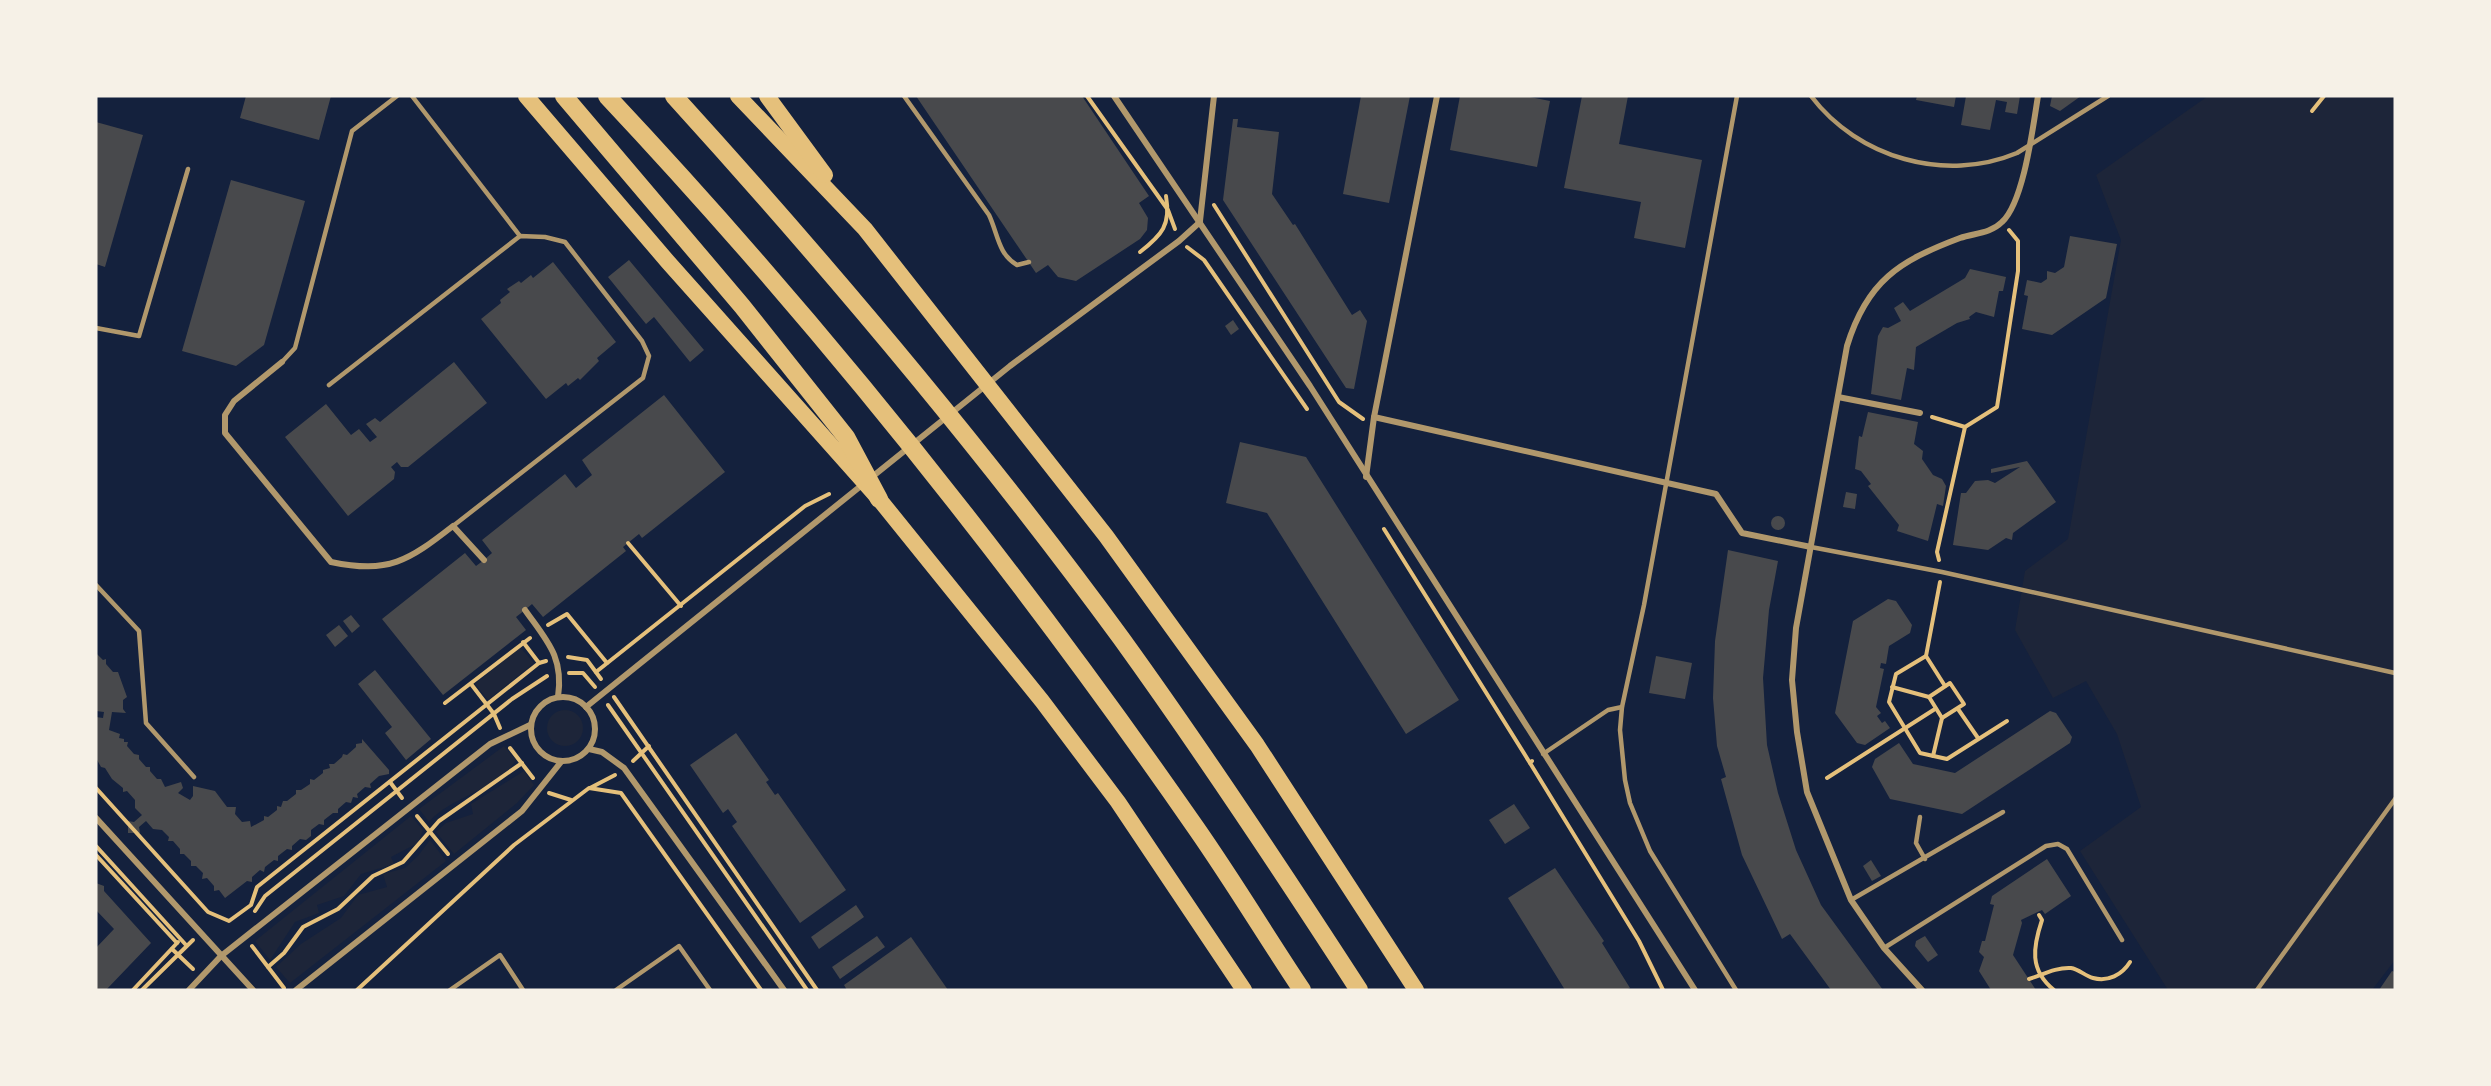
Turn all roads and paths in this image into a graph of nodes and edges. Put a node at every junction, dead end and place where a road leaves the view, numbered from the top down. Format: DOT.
graph roads {
  1 [pos="397,96"];
  2 [pos="412,96"];
  3 [pos="526,96"];
  4 [pos="564,96"];
  5 [pos="607,96"];
  6 [pos="674,96"];
  7 [pos="738,96"];
  8 [pos="767,96"];
  9 [pos="904,96"];
  10 [pos="1088,96"];
  11 [pos="1114,96"];
  12 [pos="1214,96"];
  13 [pos="1437,96"];
  14 [pos="1737,96"];
  15 [pos="1811,96"];
  16 [pos="2038,96"];
  17 [pos="2108,96"];
  18 [pos="2324,96"];
  19 [pos="2312,111"];
  20 [pos="1161,164"];
  21 [pos="188,169"];
  22 [pos="1203,195"];
  23 [pos="1168,210"];
  24 [pos="1200,222"];
  25 [pos="2003,222"];
  26 [pos="865,229"];
  27 [pos="520,236"];
  28 [pos="1179,241"];
  29 [pos="1134,256"];
  30 [pos="1029,262"];
  31 [pos="2008,321"];
  32 [pos="96,328"];
  33 [pos="282,362"];
  34 [pos="329,385"];
  35 [pos="1838,397"];
  36 [pos="1920,413"];
  37 [pos="1374,417"];
  38 [pos="1314,419"];
  39 [pos="1373,427"];
  40 [pos="1965,427"];
  41 [pos="1366,477"];
  42 [pos="1665,483"];
  43 [pos="831,493"];
  44 [pos="879,499"];
  45 [pos="1378,519"];
  46 [pos="453,526"];
  47 [pos="628,543"];
  48 [pos="1811,547"];
  49 [pos="484,560"];
  50 [pos="96,585"];
  51 [pos="681,606"];
  52 [pos="525,610"];
  53 [pos="541,632"];
  54 [pos="522,642"];
  55 [pos="1926,656"];
  56 [pos="557,659"];
  57 [pos="539,663"];
  58 [pos="608,663"];
  59 [pos="596,672"];
  60 [pos="2395,673"];
  61 [pos="559,674"];
  62 [pos="471,684"];
  63 [pos="1945,686"];
  64 [pos="1892,687"];
  65 [pos="608,690"];
  66 [pos="602,695"];
  67 [pos="558,697"];
  68 [pos="1929,698"];
  69 [pos="445,703"];
  70 [pos="486,704"];
  71 [pos="586,707"];
  72 [pos="1622,707"];
  73 [pos="1935,709"];
  74 [pos="1958,709"];
  75 [pos="494,714"];
  76 [pos="1942,718"];
  77 [pos="530,725"];
  78 [pos="504,738"];
  79 [pos="1978,738"];
  80 [pos="589,748"];
  81 [pos="1543,754"];
  82 [pos="1933,756"];
  83 [pos="561,762"];
  84 [pos="1530,763"];
  85 [pos="522,764"];
  86 [pos="194,777"];
  87 [pos="1827,778"];
  88 [pos="390,782"];
  89 [pos="541,786"];
  90 [pos="96,788"];
  91 [pos="397,791"];
  92 [pos="2395,799"];
  93 [pos="571,800"];
  94 [pos="410,808"];
  95 [pos="2003,812"];
  96 [pos="1920,817"];
  97 [pos="96,818"];
  98 [pos="429,831"];
  99 [pos="96,846"];
  100 [pos="96,855"];
  101 [pos="1925,859"];
  102 [pos="454,863"];
  103 [pos="1851,900"];
  104 [pos="208,912"];
  105 [pos="250,915"];
  106 [pos="2039,915"];
  107 [pos="231,919"];
  108 [pos="194,926"];
  109 [pos="205,937"];
  110 [pos="245,938"];
  111 [pos="182,939"];
  112 [pos="2122,940"];
  113 [pos="177,943"];
  114 [pos="186,945"];
  115 [pos="1884,948"];
  116 [pos="172,949"];
  117 [pos="177,954"];
  118 [pos="221,956"];
  119 [pos="2130,962"];
  120 [pos="191,968"];
  121 [pos="268,968"];
  122 [pos="2041,975"];
  123 [pos="2029,979"];
  124 [pos="133,990"];
  125 [pos="142,990"];
  126 [pos="189,990"];
  127 [pos="253,990"];
  128 [pos="286,990"];
  129 [pos="296,990"];
  130 [pos="357,990"];
  131 [pos="450,990"];
  132 [pos="523,990"];
  133 [pos="616,990"];
  134 [pos="710,990"];
  135 [pos="761,990"];
  136 [pos="784,990"];
  137 [pos="807,990"];
  138 [pos="817,990"];
  139 [pos="1244,990"];
  140 [pos="1302,990"];
  141 [pos="1359,990"];
  142 [pos="1416,990"];
  143 [pos="1663,990"];
  144 [pos="1695,990"];
  145 [pos="1736,990"];
  146 [pos="1922,990"];
  147 [pos="2054,990"];
  148 [pos="2257,990"];
  1 -- 33 [label="lane"];
  2 -- 27 [label="lane"];
  3 -- 44 [label="highway"];
  4 -- 44 [label="highway"];
  5 -- 140 [label="highway"];
  6 -- 141 [label="highway"];
  7 -- 26 [label="highway"];
  8 -- 26 [label="highway"];
  9 -- 30 [label="lane"];
  10 -- 23 [label="path"];
  11 -- 20 [label="street"];
  12 -- 22 [label="street"];
  13 -- 37 [label="street"];
  14 -- 42 [label="lane"];
  15 -- 17 [label="lane"];
  16 -- 25 [label="street"];
  18 -- 19 [label="path"];
  20 -- 23 [label="path"];
  20 -- 24 [label="street"];
  21 -- 32 [label="lane"];
  22 -- 24 [label="street"];
  22 -- 39 [label="path"];
  23 -- 28 [label="path"];
  23 -- 29 [label="path"];
  24 -- 28 [label="street"];
  24 -- 41 [label="street"];
  25 -- 31 [label="path"];
  25 -- 35 [label="street"];
  26 -- 142 [label="highway"];
  27 -- 34 [label="lane"];
  27 -- 46 [label="lane"];
  28 -- 38 [label="path"];
  28 -- 65 [label="street"];
  33 -- 46 [label="street"];
  35 -- 36 [label="street"];
  35 -- 48 [label="street"];
  36 -- 40 [label="path"];
  37 -- 39 [label="street"];
  37 -- 42 [label="street"];
  39 -- 41 [label="street"];
  41 -- 81 [label="street"];
  42 -- 48 [label="street"];
  42 -- 72 [label="lane"];
  43 -- 51 [label="path"];
  44 -- 139 [label="highway"];
  45 -- 84 [label="path"];
  46 -- 49 [label="street"];
  47 -- 51 [label="path"];
  48 -- 60 [label="lane"];
  48 -- 103 [label="street"];
  50 -- 86 [label="lane"];
  51 -- 58 [label="path"];
  52 -- 53 [label="street"];
  53 -- 54 [label="path"];
  53 -- 56 [label="street"];
  53 -- 58 [label="path"];
  54 -- 57 [label="path"];
  54 -- 62 [label="path"];
  55 -- 63 [label="path"];
  56 -- 57 [label="path"];
  56 -- 59 [label="path"];
  56 -- 61 [label="street"];
  57 -- 70 [label="path"];
  58 -- 59 [label="path"];
  59 -- 65 [label="path"];
  61 -- 66 [label="path"];
  61 -- 67 [label="street"];
  61 -- 75 [label="path"];
  62 -- 69 [label="path"];
  62 -- 70 [label="path"];
  63 -- 68 [label="path"];
  63 -- 74 [label="path"];
  64 -- 68 [label="path"];
  65 -- 66 [label="street"];
  65 -- 138 [label="path"];
  66 -- 71 [label="street"];
  66 -- 137 [label="path"];
  67 -- 71 [label="street"];
  67 -- 77 [label="street"];
  68 -- 73 [label="path"];
  70 -- 75 [label="path"];
  70 -- 88 [label="path"];
  71 -- 80 [label="street"];
  72 -- 81 [label="lane"];
  72 -- 145 [label="lane"];
  73 -- 76 [label="path"];
  73 -- 87 [label="path"];
  74 -- 76 [label="path"];
  74 -- 79 [label="path"];
  75 -- 78 [label="path"];
  75 -- 91 [label="path"];
  76 -- 82 [label="path"];
  77 -- 78 [label="street"];
  77 -- 83 [label="street"];
  78 -- 85 [label="path"];
  78 -- 94 [label="street"];
  80 -- 83 [label="street"];
  80 -- 136 [label="street"];
  81 -- 84 [label="path"];
  81 -- 144 [label="street"];
  83 -- 89 [label="street"];
  84 -- 143 [label="path"];
  85 -- 89 [label="path"];
  85 -- 98 [label="path"];
  88 -- 91 [label="path"];
  88 -- 107 [label="path"];
  89 -- 93 [label="path"];
  89 -- 102 [label="street"];
  90 -- 104 [label="path"];
  91 -- 94 [label="path"];
  91 -- 105 [label="path"];
  92 -- 148 [label="lane"];
  93 -- 130 [label="path"];
  93 -- 135 [label="path"];
  94 -- 98 [label="path"];
  94 -- 110 [label="street"];
  95 -- 101 [label="lane"];
  96 -- 101 [label="lane"];
  97 -- 108 [label="street"];
  98 -- 102 [label="path"];
  98 -- 121 [label="path"];
  99 -- 111 [label="path"];
  100 -- 113 [label="path"];
  101 -- 103 [label="lane"];
  102 -- 129 [label="street"];
  103 -- 115 [label="street"];
  104 -- 107 [label="path"];
  104 -- 108 [label="path"];
  106 -- 122 [label="path"];
  107 -- 110 [label="path"];
  108 -- 109 [label="street"];
  108 -- 111 [label="path"];
  109 -- 114 [label="path"];
  109 -- 118 [label="street"];
  110 -- 118 [label="street"];
  110 -- 121 [label="path"];
  111 -- 113 [label="path"];
  111 -- 114 [label="path"];
  112 -- 115 [label="lane"];
  113 -- 116 [label="path"];
  114 -- 117 [label="path"];
  115 -- 146 [label="street"];
  116 -- 117 [label="path"];
  116 -- 124 [label="path"];
  117 -- 120 [label="path"];
  117 -- 125 [label="path"];
  118 -- 126 [label="street"];
  118 -- 127 [label="street"];
  119 -- 122 [label="path"];
  121 -- 128 [label="path"];
  122 -- 123 [label="path"];
  122 -- 147 [label="path"];
  131 -- 132 [label="lane"];
  133 -- 134 [label="lane"];
}
